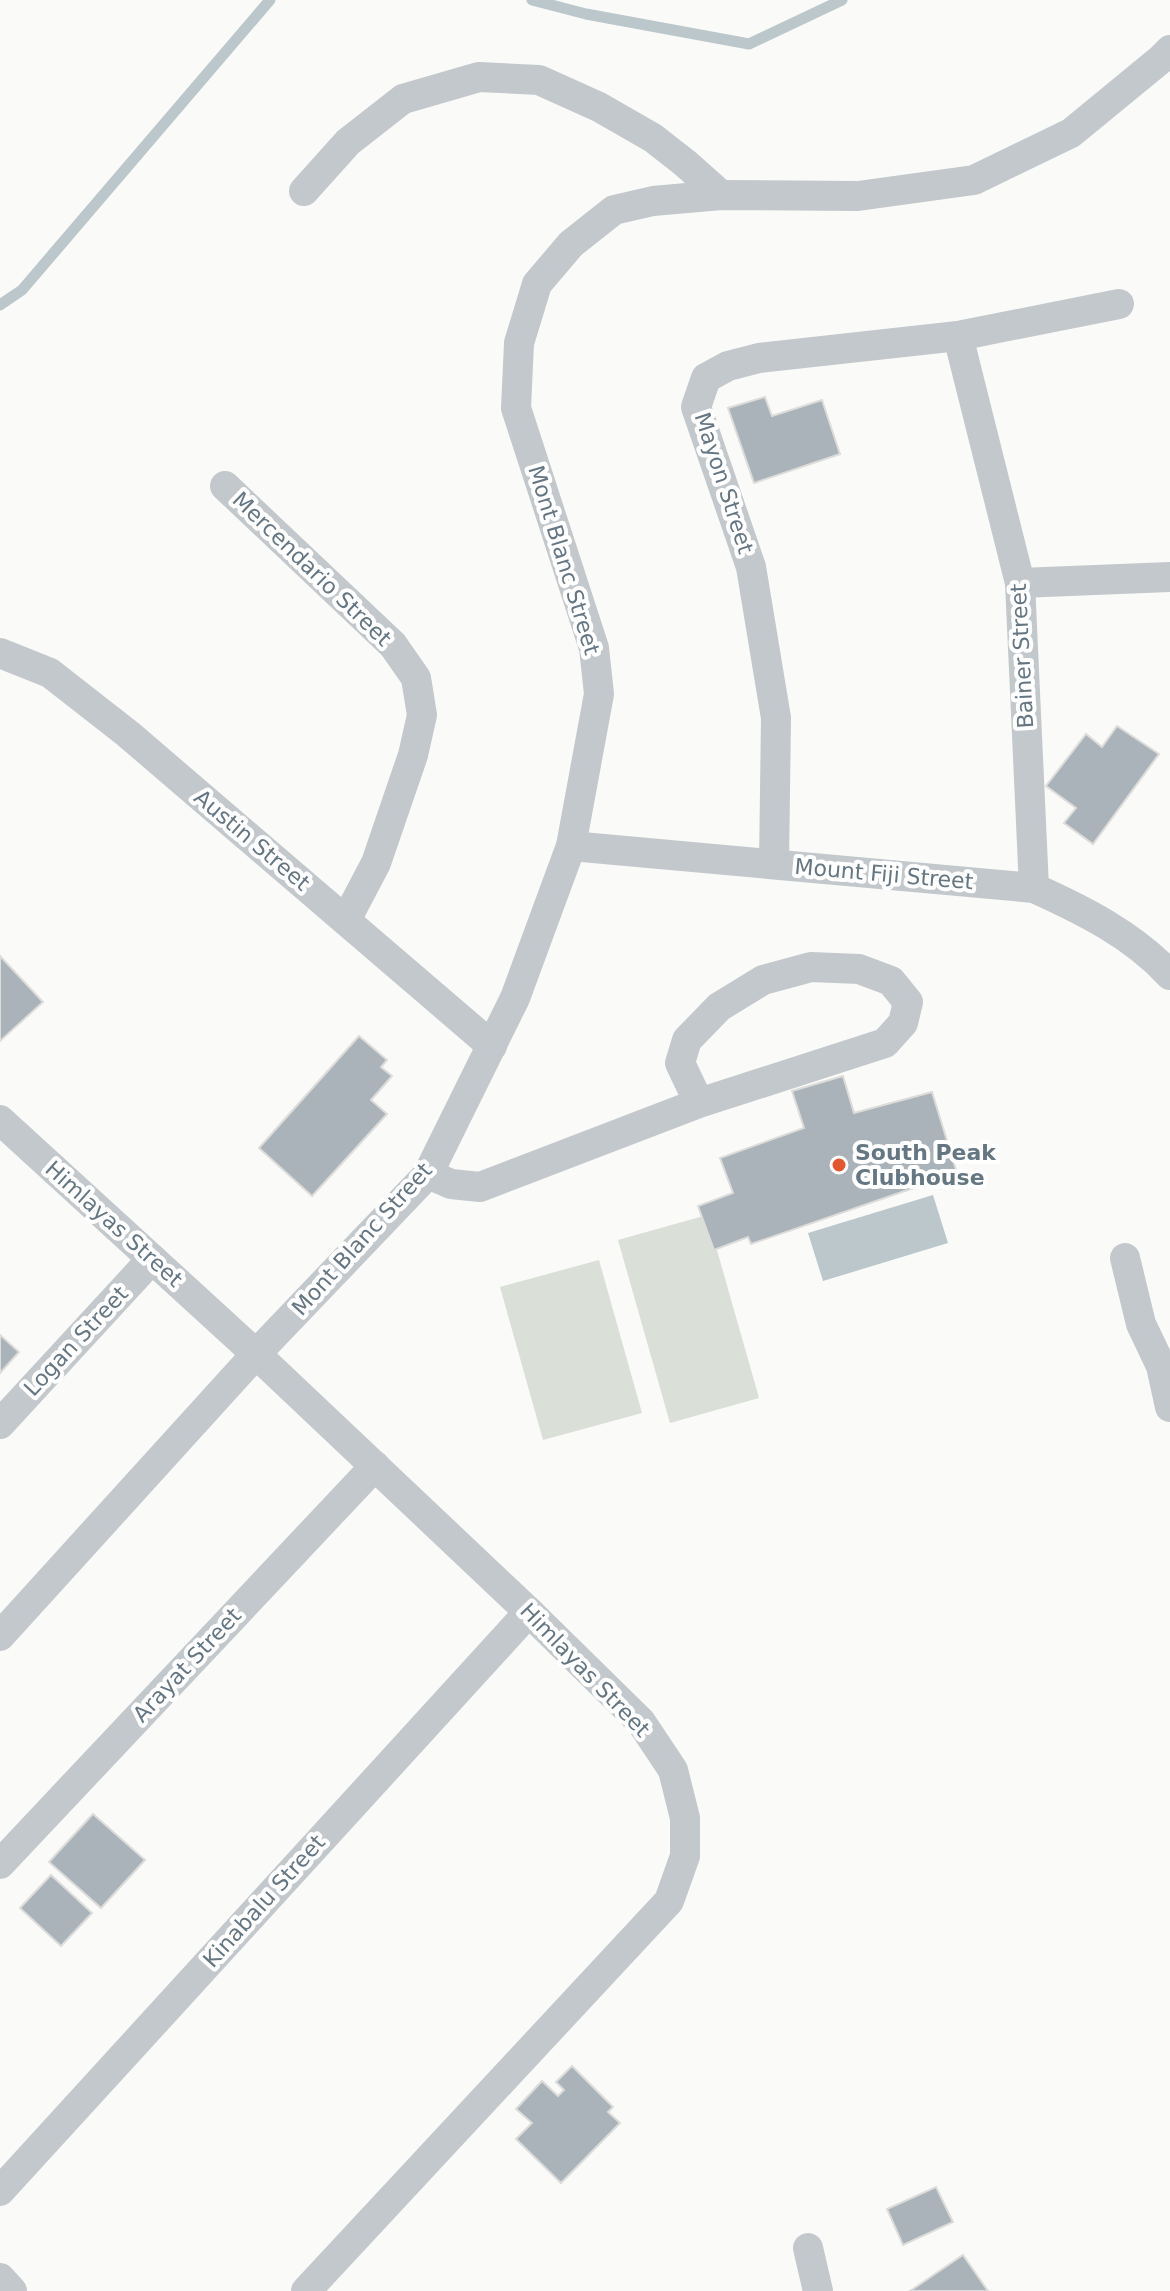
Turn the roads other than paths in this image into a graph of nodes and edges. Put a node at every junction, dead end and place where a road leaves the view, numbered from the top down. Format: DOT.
graph roads {
  1 [pos="1170,50"];
  2 [pos="304,191"];
  3 [pos="721,195"];
  4 [pos="1119,304"];
  5 [pos="958,336"];
  6 [pos="225,486"];
  7 [pos="1170,577"];
  8 [pos="1020,583"];
  9 [pos="0,653"];
  10 [pos="571,846"];
  11 [pos="774,864"];
  12 [pos="1034,888"];
  13 [pos="346,920"];
  14 [pos="1170,975"];
  15 [pos="492,1046"];
  16 [pos="699,1103"];
  17 [pos="0,1121"];
  18 [pos="428,1174"];
  19 [pos="1125,1258"];
  20 [pos="152,1259"];
  21 [pos="256,1354"];
  22 [pos="1165,1364"];
  23 [pos="1170,1407"];
  24 [pos="0,1424"];
  25 [pos="375,1466"];
  26 [pos="529,1612"];
  27 [pos="0,1636"];
  28 [pos="0,1864"];
  29 [pos="0,2191"];
  30 [pos="808,2248"];
  31 [pos="0,2278"];
  32 [pos="12,2291"];
  33 [pos="306,2291"];
  34 [pos="818,2291"];
  1 -- 3 [label="street, Mont Blanc Street"];
  2 -- 3 [label="street"];
  3 -- 10 [label="street, Mont Blanc Street"];
  4 -- 5 [label="street, Mayon Street"];
  5 -- 8 [label="street, Bainer Street"];
  5 -- 11 [label="street, Mayon Street"];
  6 -- 13 [label="street, Mercendario Street"];
  7 -- 8 [label="street"];
  8 -- 12 [label="street, Bainer Street"];
  9 -- 13 [label="street, Austin Street"];
  10 -- 11 [label="street, Mount Fiji Street"];
  10 -- 15 [label="street, Mont Blanc Street"];
  11 -- 12 [label="street, Mount Fiji Street"];
  12 -- 14 [label="street, Mount Fiji Street"];
  13 -- 15 [label="street, Austin Street"];
  15 -- 18 [label="street, Mont Blanc Street"];
  16 -- 16 [label="street"];
  16 -- 18 [label="street"];
  17 -- 20 [label="street, Himlayas Street"];
  18 -- 21 [label="street, Mont Blanc Street"];
  19 -- 22 [label="street"];
  20 -- 21 [label="street, Himlayas Street"];
  20 -- 24 [label="street, Logan Street"];
  21 -- 25 [label="street, Himlayas Street"];
  21 -- 27 [label="street, Mont Blanc Street"];
  22 -- 23 [label="street"];
  25 -- 26 [label="street, Himlayas Street"];
  25 -- 28 [label="street, Arayat Street"];
  26 -- 29 [label="street, Kinabalu Street"];
  26 -- 33 [label="street, Himlayas Street"];
  30 -- 34 [label="street"];
  31 -- 32 [label="street"];
}
